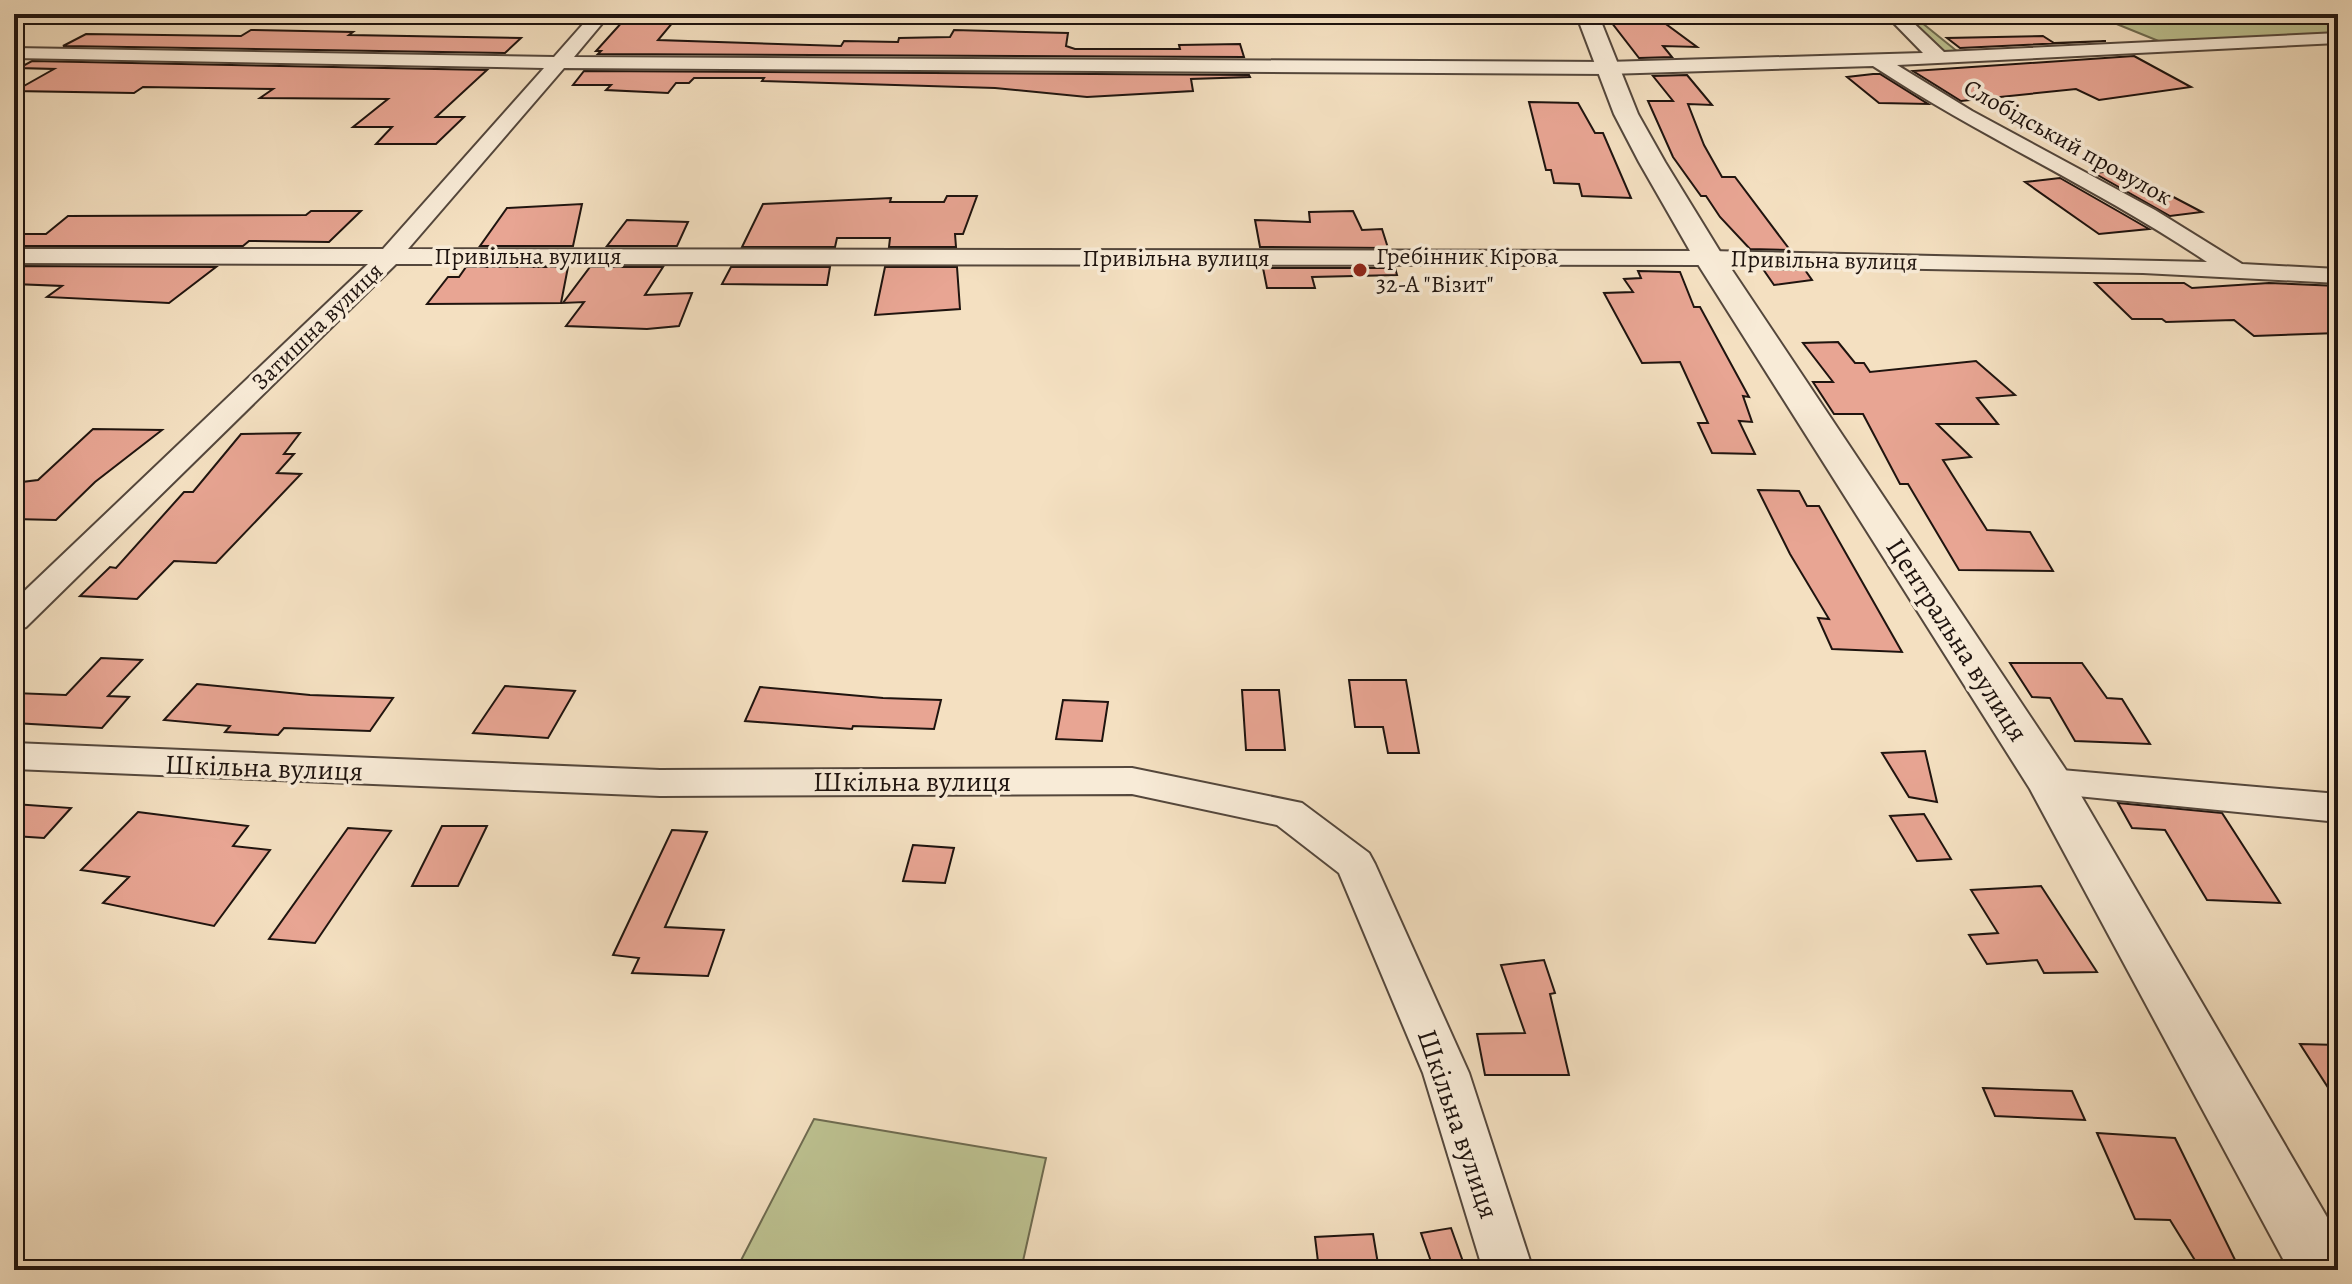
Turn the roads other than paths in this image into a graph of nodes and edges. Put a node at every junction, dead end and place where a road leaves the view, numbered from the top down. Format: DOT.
graph roads {
  1 [pos="601,14"];
  2 [pos="1587,14"];
  3 [pos="1894,14"];
  4 [pos="2338,38"];
  5 [pos="14,53"];
  6 [pos="1939,58"];
  7 [pos="1877,60"];
  8 [pos="561,61"];
  9 [pos="1607,68"];
  10 [pos="14,256"];
  11 [pos="390,256"];
  12 [pos="1709,258"];
  13 [pos="2236,270"];
  14 [pos="2338,276"];
  15 [pos="14,620"];
  16 [pos="14,756"];
  17 [pos="2050,782"];
  18 [pos="2338,808"];
  19 [pos="1508,1270"];
  20 [pos="2323,1270"];
  1 -- 8 [label="street, Затишна вулиця"];
  2 -- 9 [label="street, Центральна вулиця"];
  3 -- 6 [label="street, Слобідський провулок"];
  4 -- 6 [label="street"];
  5 -- 8 [label="street"];
  6 -- 7 [label="street"];
  7 -- 9 [label="street"];
  7 -- 13 [label="street, Слобідський провулок"];
  8 -- 9 [label="street"];
  8 -- 11 [label="street, Затишна вулиця"];
  9 -- 12 [label="street, Центральна вулиця"];
  10 -- 11 [label="street, Привільна вулиця"];
  11 -- 12 [label="street, Привільна вулиця"];
  11 -- 15 [label="street, Затишна вулиця"];
  12 -- 13 [label="street, Привільна вулиця"];
  12 -- 17 [label="street, Центральна вулиця"];
  13 -- 14 [label="street, Привільна вулиця"];
  16 -- 19 [label="street, Шкільна вулиця"];
  17 -- 18 [label="street"];
  17 -- 20 [label="street, Центральна вулиця"];
}
